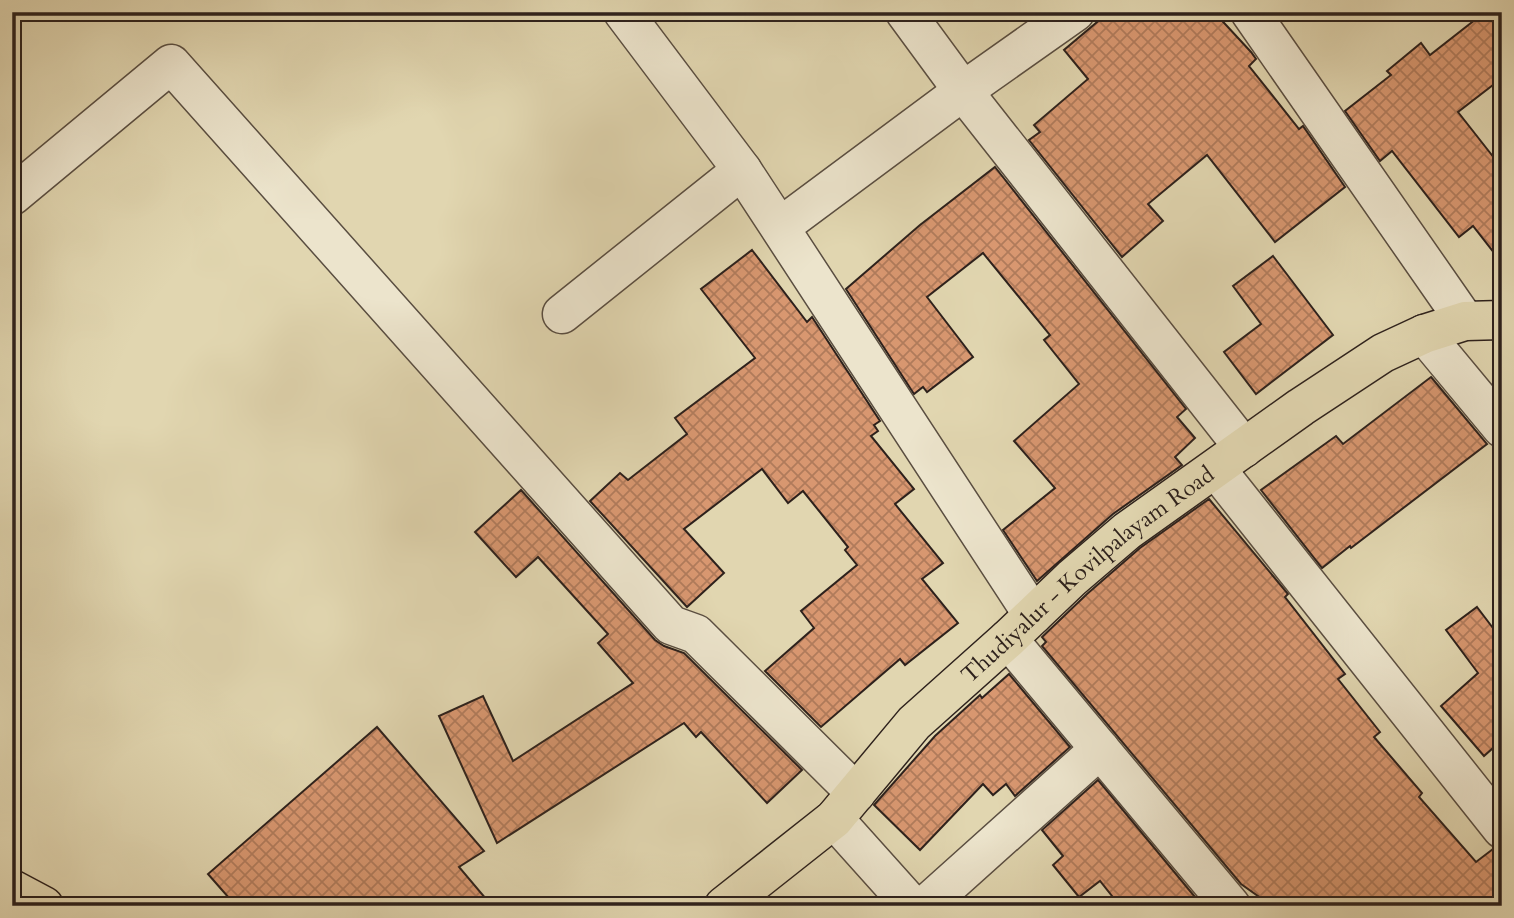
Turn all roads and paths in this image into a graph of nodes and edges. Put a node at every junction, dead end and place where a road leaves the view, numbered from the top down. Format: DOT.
graph roads {
  1 [pos="623,12"];
  2 [pos="905,12"];
  3 [pos="1075,12"];
  4 [pos="1250,12"];
  5 [pos="963,90"];
  6 [pos="742,170"];
  7 [pos="12,196"];
  8 [pos="780,227"];
  9 [pos="562,314"];
  10 [pos="1483,321"];
  11 [pos="1424,334"];
  12 [pos="1502,428"];
  13 [pos="1230,458"];
  14 [pos="1020,627"];
  15 [pos="1100,749"];
  16 [pos="845,806"];
  17 [pos="1502,829"];
  18 [pos="12,889"];
  19 [pos="44,906"];
  20 [pos="724,906"];
  21 [pos="912,906"];
  22 [pos="925,906"];
  23 [pos="1231,906"];
  1 -- 6 [label="street"];
  2 -- 5 [label="street"];
  3 -- 5 [label="street"];
  4 -- 10 [label="street"];
  5 -- 8 [label="street"];
  5 -- 13 [label="street"];
  6 -- 8 [label="street"];
  6 -- 9 [label="street"];
  7 -- 16 [label="street"];
  8 -- 14 [label="street"];
  10 -- 11 [label="main road, Thudiyalur - Kovilpalayam Road"];
  11 -- 12 [label="street"];
  11 -- 13 [label="main road, Thudiyalur - Kovilpalayam Road"];
  13 -- 14 [label="main road, Thudiyalur - Kovilpalayam Road"];
  13 -- 17 [label="street"];
  14 -- 15 [label="street"];
  14 -- 16 [label="main road, Thudiyalur - Kovilpalayam Road"];
  15 -- 22 [label="street"];
  15 -- 23 [label="street"];
  16 -- 20 [label="main road, Thudiyalur - Kovilpalayam Road"];
  16 -- 21 [label="street"];
  18 -- 19 [label="main road"];
}
